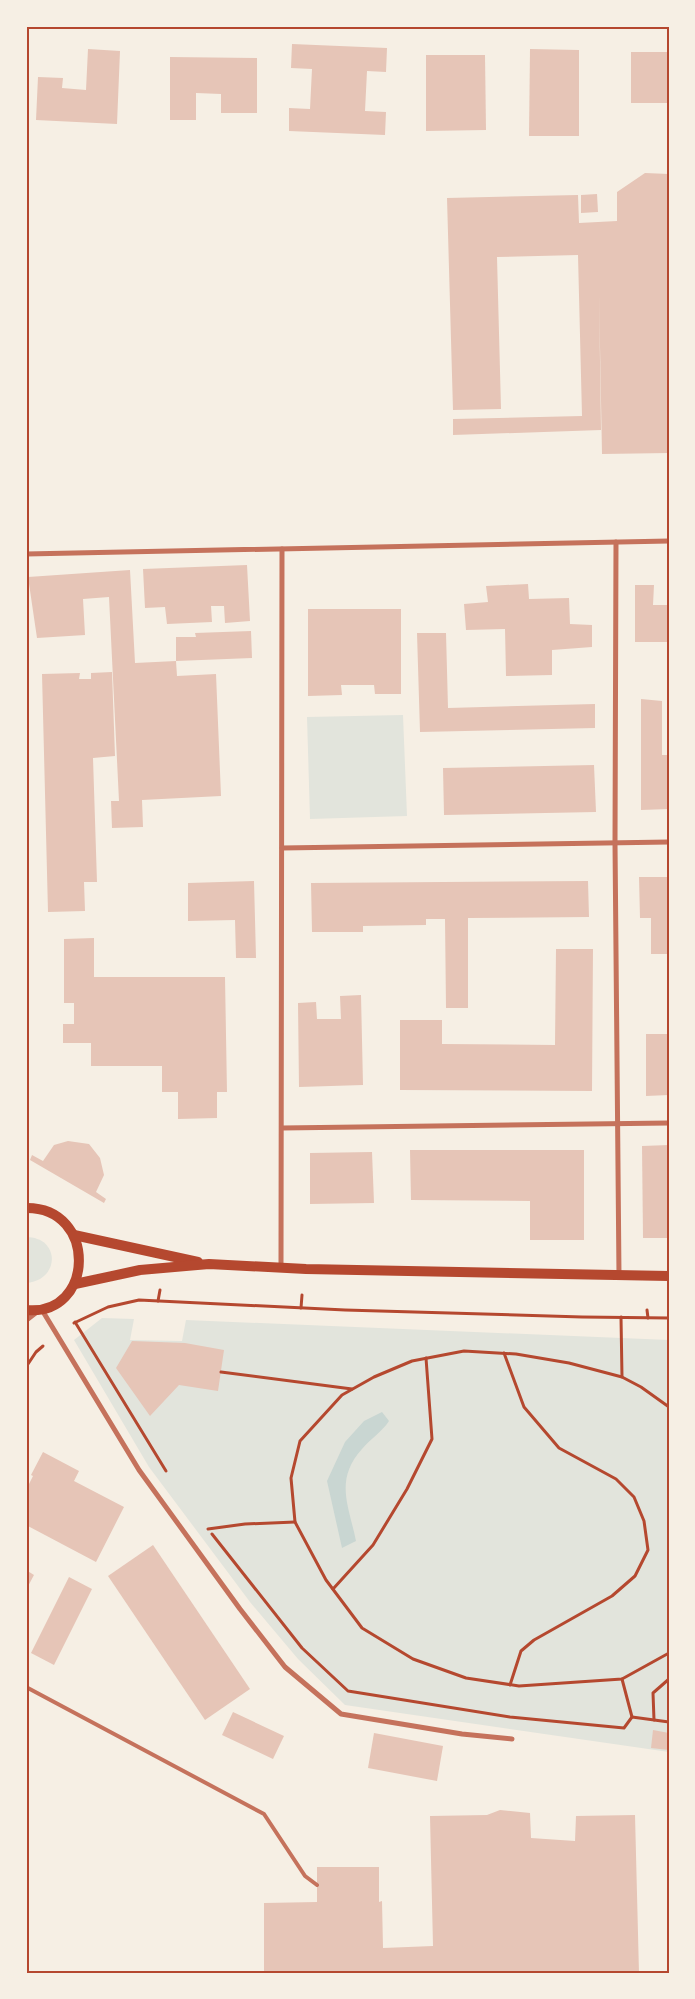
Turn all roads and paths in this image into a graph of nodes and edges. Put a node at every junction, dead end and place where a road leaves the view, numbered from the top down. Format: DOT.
graph roads {
  1 [pos="669,541"];
  2 [pos="616,542"];
  3 [pos="282,549"];
  4 [pos="26,554"];
  5 [pos="669,842"];
  6 [pos="615,843"];
  7 [pos="282,848"];
  8 [pos="669,1123"];
  9 [pos="618,1124"];
  10 [pos="282,1128"];
  11 [pos="26,1208"];
  12 [pos="74,1235"];
  13 [pos="209,1264"];
  14 [pos="281,1268"];
  15 [pos="619,1275"];
  16 [pos="669,1276"];
  17 [pos="75,1284"];
  18 [pos="302,1295"];
  19 [pos="301,1308"];
  20 [pos="34,1310"];
  21 [pos="647,1310"];
  22 [pos="621,1317"];
  23 [pos="26,1318"];
  24 [pos="648,1318"];
  25 [pos="669,1318"];
  26 [pos="75,1322"];
  27 [pos="68,1327"];
  28 [pos="36,1352"];
  29 [pos="504,1353"];
  30 [pos="426,1358"];
  31 [pos="26,1366"];
  32 [pos="221,1372"];
  33 [pos="622,1377"];
  34 [pos="353,1389"];
  35 [pos="669,1407"];
  36 [pos="170,1477"];
  37 [pos="203,1522"];
  38 [pos="295,1522"];
  39 [pos="208,1529"];
  40 [pos="333,1589"];
  41 [pos="669,1653"];
  42 [pos="622,1679"];
  43 [pos="669,1679"];
  44 [pos="510,1685"];
  45 [pos="26,1687"];
  46 [pos="632,1717"];
  47 [pos="654,1720"];
  48 [pos="669,1722"];
  49 [pos="512,1739"];
  50 [pos="318,1885"];
  1 -- 2 [label="street"];
  2 -- 3 [label="street"];
  2 -- 6 [label="street"];
  3 -- 4 [label="street"];
  3 -- 7 [label="street"];
  5 -- 6 [label="street"];
  6 -- 7 [label="street"];
  6 -- 9 [label="street"];
  7 -- 10 [label="street"];
  8 -- 9 [label="street"];
  9 -- 10 [label="street"];
  9 -- 15 [label="street"];
  10 -- 14 [label="street"];
  11 -- 12 [label="main road"];
  12 -- 13 [label="main road"];
  12 -- 17 [label="main road"];
  13 -- 14 [label="main road"];
  13 -- 17 [label="main road"];
  14 -- 15 [label="main road"];
  15 -- 16 [label="main road"];
  17 -- 20 [label="main road"];
  18 -- 19 [label="path"];
  19 -- 22 [label="path"];
  19 -- 26 [label="path"];
  20 -- 23 [label="street"];
  20 -- 49 [label="street"];
  21 -- 24 [label="path"];
  22 -- 24 [label="path"];
  22 -- 33 [label="path"];
  24 -- 25 [label="path"];
  26 -- 27 [label="path"];
  26 -- 36 [label="path"];
  28 -- 31 [label="path"];
  29 -- 30 [label="path"];
  29 -- 33 [label="path"];
  29 -- 44 [label="path"];
  30 -- 34 [label="path"];
  30 -- 40 [label="path"];
  32 -- 34 [label="path"];
  33 -- 35 [label="path"];
  34 -- 38 [label="path"];
  37 -- 39 [label="path"];
  38 -- 39 [label="path"];
  38 -- 40 [label="path"];
  39 -- 46 [label="path"];
  40 -- 44 [label="path"];
  41 -- 42 [label="path"];
  42 -- 44 [label="path"];
  42 -- 46 [label="path"];
  43 -- 47 [label="path"];
  45 -- 50 [label="lane"];
  46 -- 47 [label="path"];
  47 -- 48 [label="path"];
}
